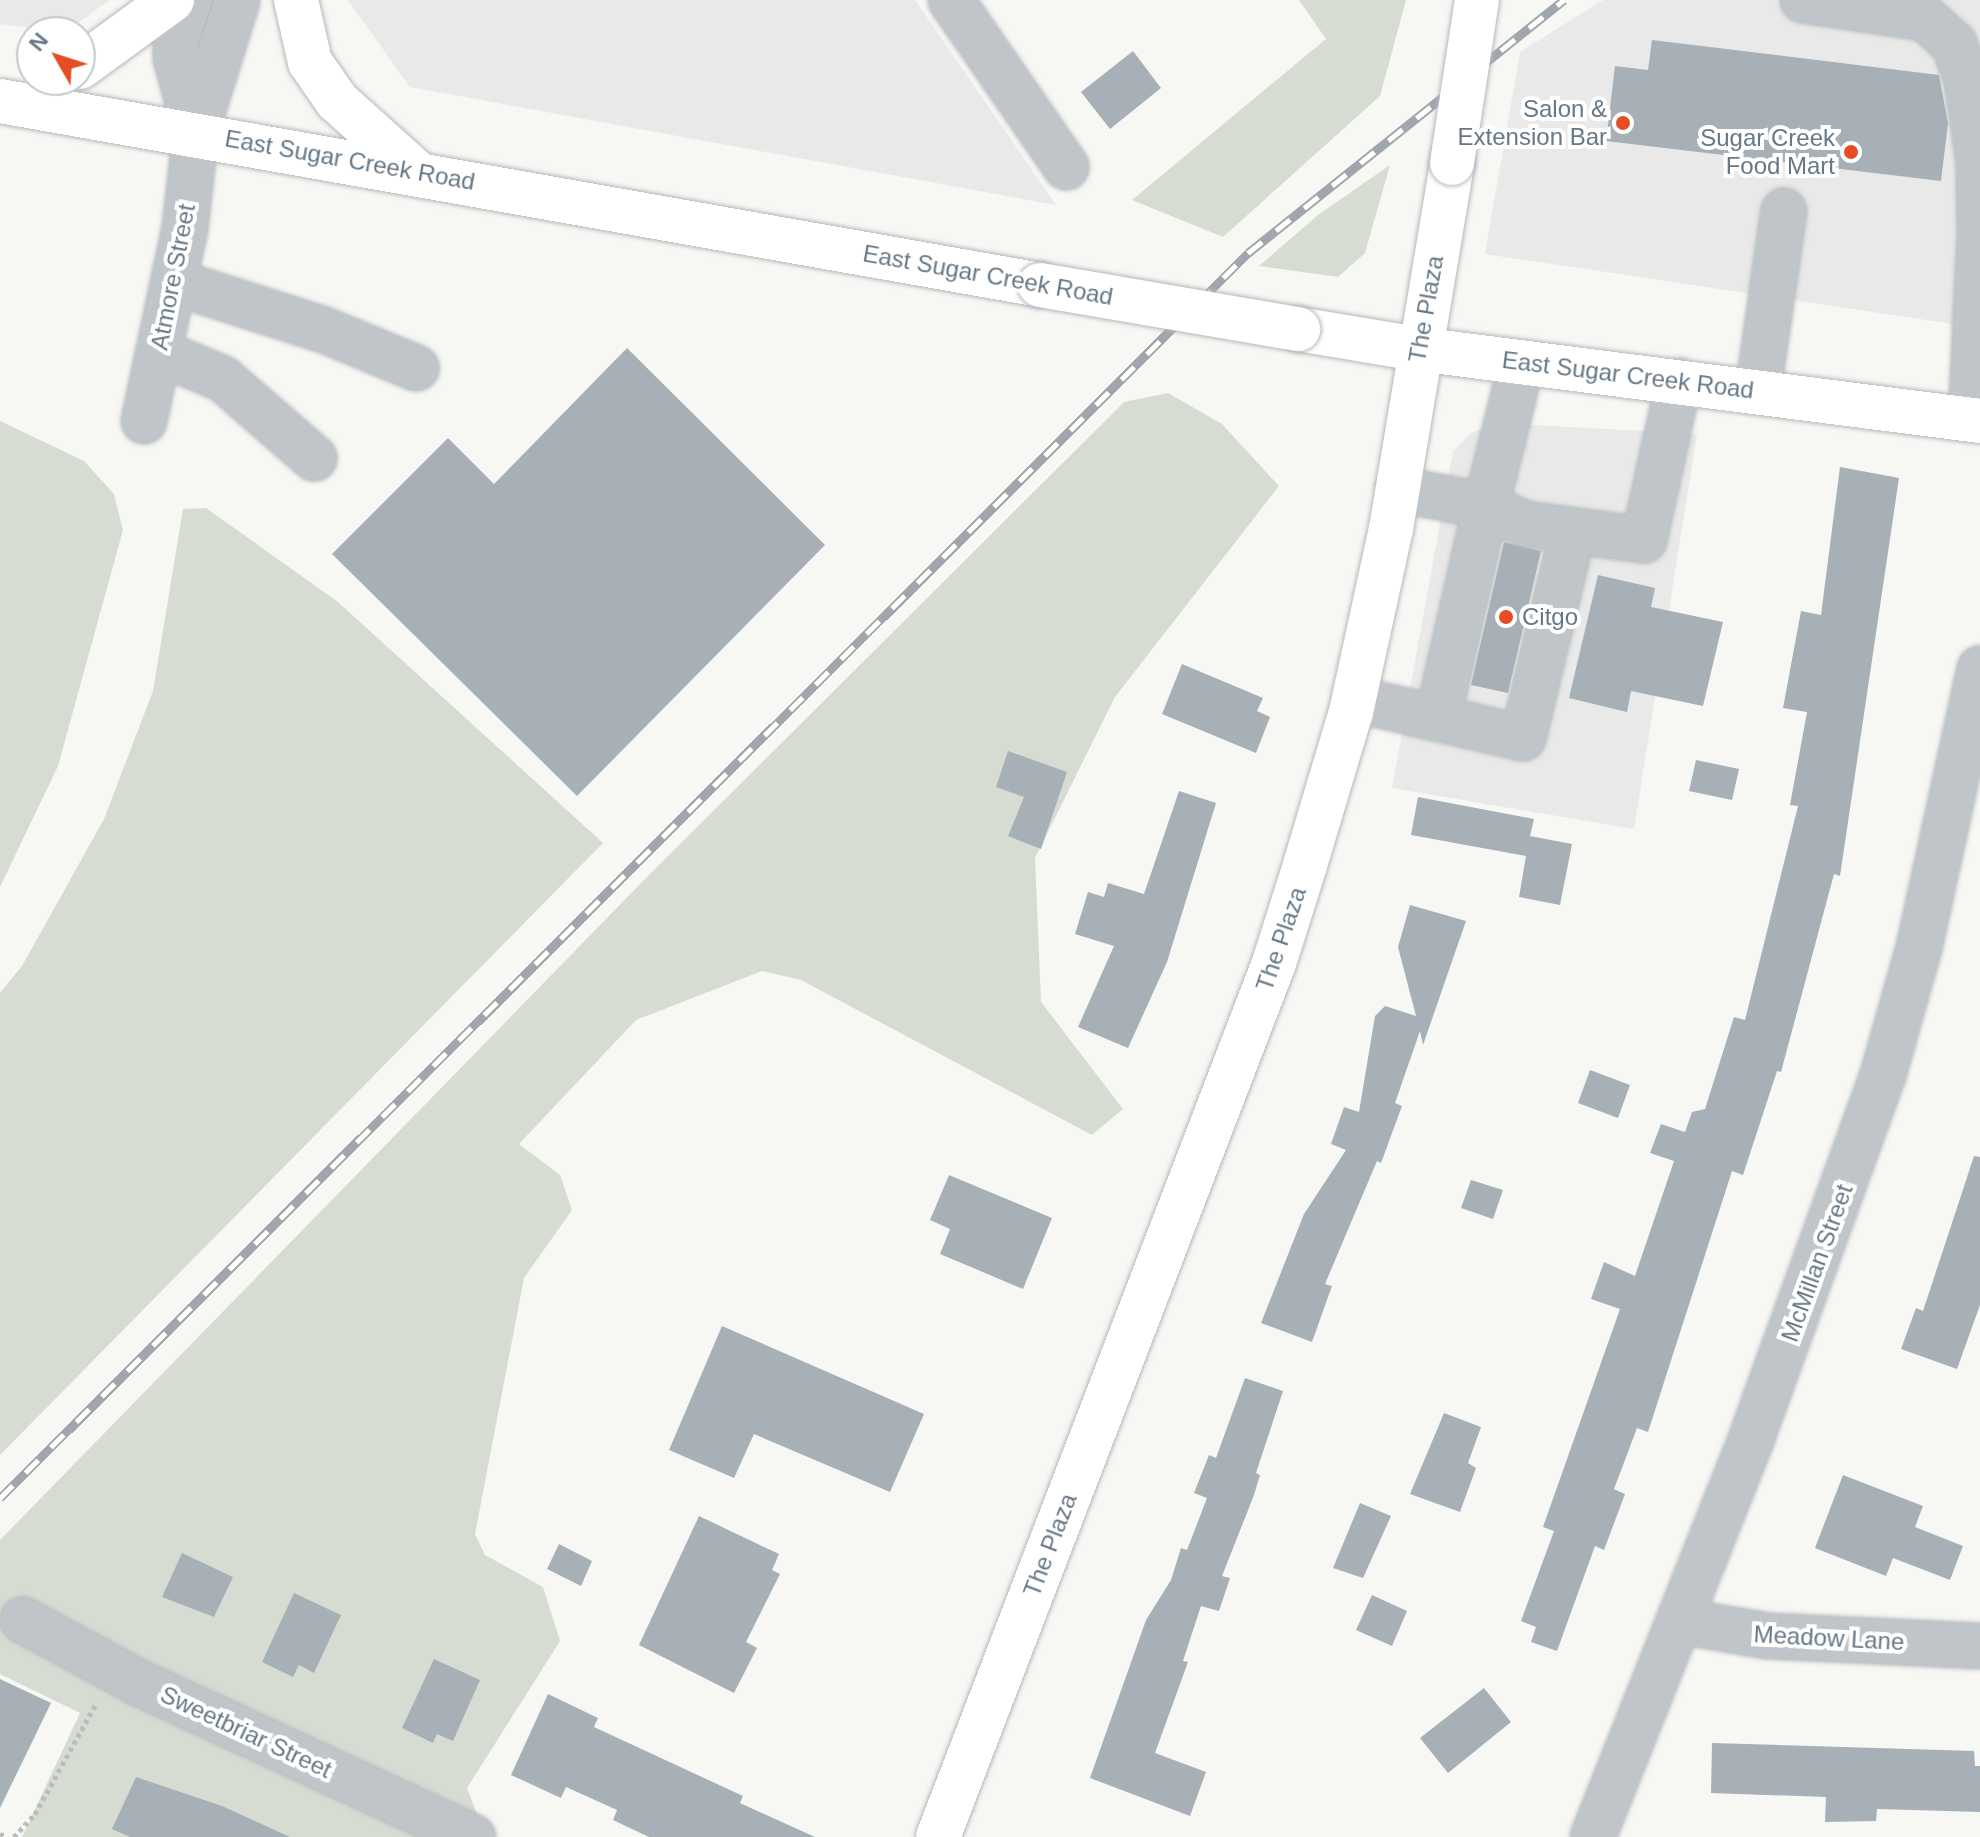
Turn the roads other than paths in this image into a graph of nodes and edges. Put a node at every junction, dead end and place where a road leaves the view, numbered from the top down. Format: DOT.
graph roads {
  1 [pos="172,0"];
  2 [pos="190,0"];
  3 [pos="237,0"];
  4 [pos="296,0"];
  5 [pos="951,0"];
  6 [pos="1477,0"];
  7 [pos="1803,0"];
  8 [pos="96,55"];
  9 [pos="34,96"];
  10 [pos="196,132"];
  11 [pos="1066,167"];
  12 [pos="416,172"];
  13 [pos="1784,211"];
  14 [pos="1980,236"];
  15 [pos="174,282"];
  16 [pos="1418,349"];
  17 [pos="159,352"];
  18 [pos="1522,362"];
  19 [pos="416,368"];
  20 [pos="1679,381"];
  21 [pos="1758,391"];
  22 [pos="1976,420"];
  23 [pos="144,421"];
  24 [pos="314,458"];
  25 [pos="1397,489"];
  26 [pos="1486,506"];
  27 [pos="1573,531"];
  28 [pos="1980,669"];
  29 [pos="1354,699"];
  30 [pos="1438,718"];
  31 [pos="23,1620"];
  32 [pos="1680,1621"];
  33 [pos="1980,1646"];
  34 [pos="473,1837"];
  35 [pos="938,1837"];
  36 [pos="1593,1837"];
  1 -- 8 [label="main road"];
  2 -- 10 [label="street, Atmore Street"];
  3 -- 10 [label="street, Atmore Street"];
  4 -- 12 [label="main road"];
  5 -- 11 [label="street"];
  6 -- 16 [label="main road, The Plaza, bridge"];
  7 -- 14 [label="street"];
  9 -- 10 [label="main road, East Sugar Creek Road"];
  10 -- 12 [label="main road, East Sugar Creek Road"];
  10 -- 15 [label="street, Atmore Street"];
  12 -- 16 [label="main road, East Sugar Creek Road, bridge"];
  13 -- 21 [label="street"];
  14 -- 22 [label="street"];
  15 -- 17 [label="street, Atmore Street"];
  15 -- 19 [label="street"];
  16 -- 18 [label="main road, East Sugar Creek Road"];
  16 -- 25 [label="main road, The Plaza"];
  17 -- 23 [label="street, Atmore Street"];
  17 -- 24 [label="street"];
  18 -- 20 [label="main road, East Sugar Creek Road"];
  18 -- 26 [label="street"];
  20 -- 21 [label="main road, East Sugar Creek Road"];
  20 -- 27 [label="street"];
  21 -- 22 [label="main road, East Sugar Creek Road"];
  25 -- 26 [label="street"];
  25 -- 29 [label="main road, The Plaza"];
  26 -- 27 [label="street"];
  26 -- 30 [label="street"];
  27 -- 30 [label="street"];
  28 -- 32 [label="street, McMillan Street"];
  29 -- 30 [label="street"];
  29 -- 35 [label="main road, The Plaza"];
  31 -- 34 [label="street, Sweetbriar Street"];
  32 -- 33 [label="street, Meadow Lane"];
  32 -- 36 [label="street, McMillan Street"];
}
